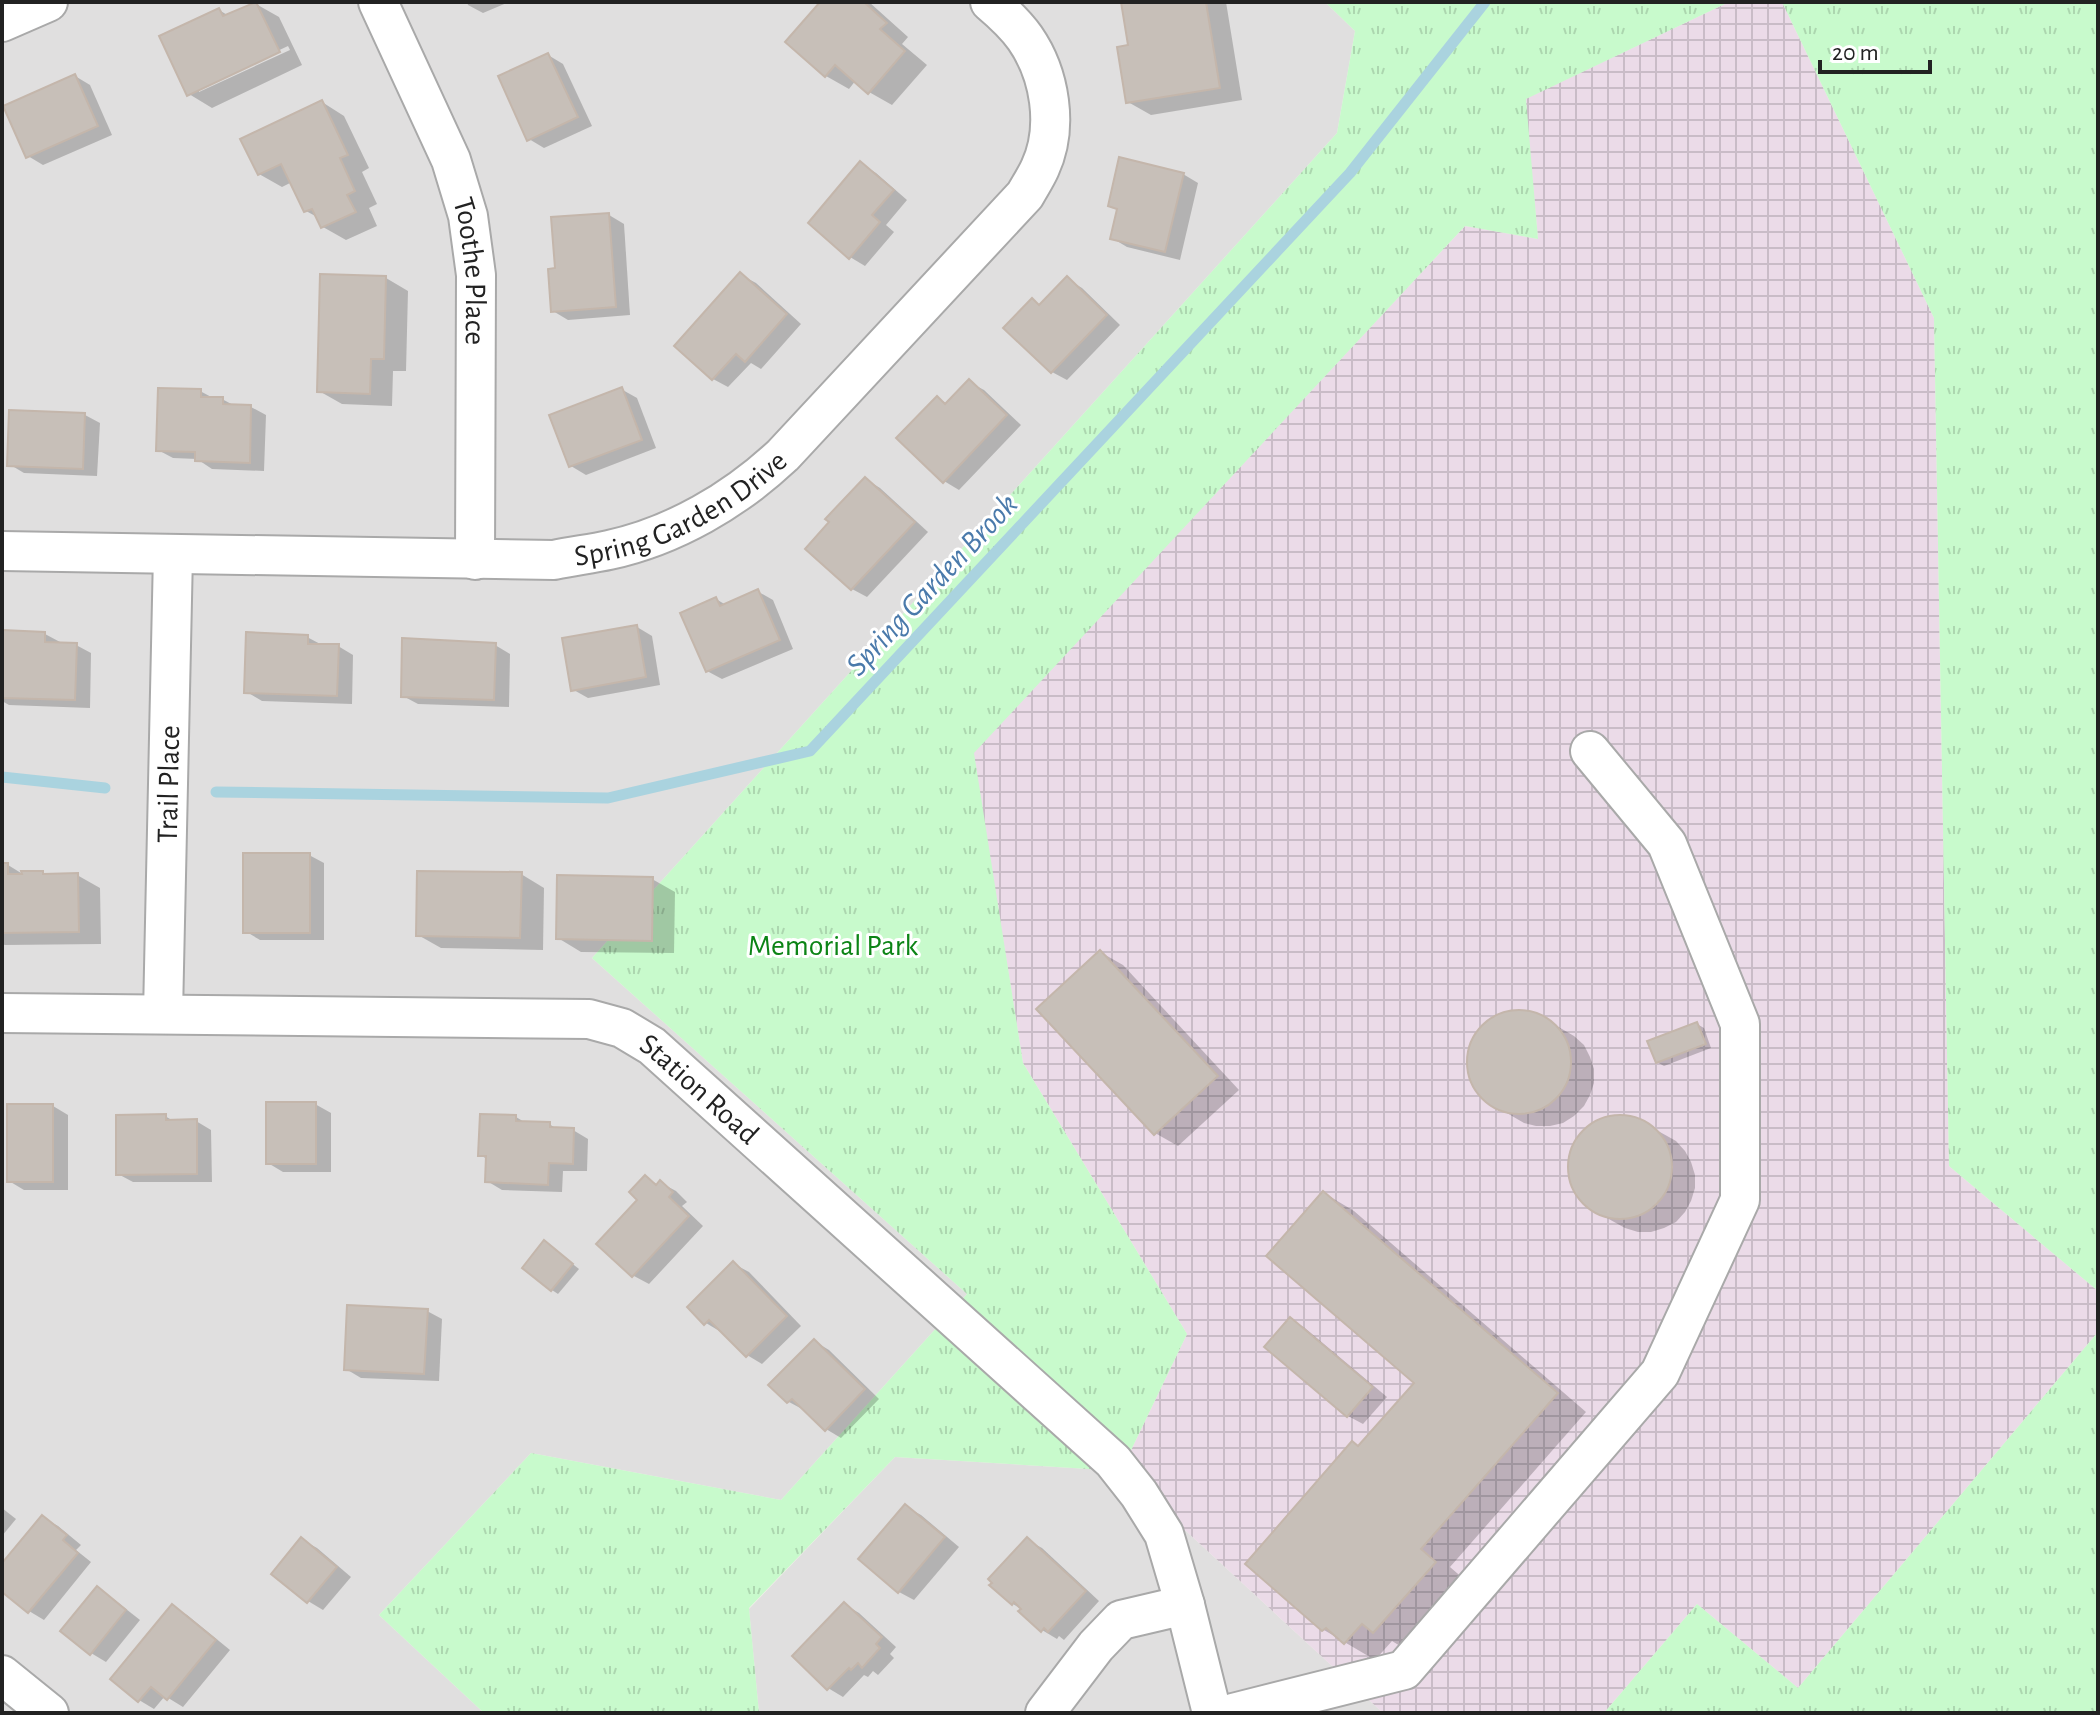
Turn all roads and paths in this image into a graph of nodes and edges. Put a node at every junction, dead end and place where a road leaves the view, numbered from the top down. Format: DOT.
graph roads {
  1 [pos="48,2"];
  2 [pos="378,2"];
  3 [pos="990,2"];
  4 [pos="2,22"];
  5 [pos="2,551"];
  6 [pos="173,554"];
  7 [pos="475,560"];
  8 [pos="1590,751"];
  9 [pos="2,1013"];
  10 [pos="163,1014"];
  11 [pos="1185,1605"];
  12 [pos="2,1675"];
  13 [pos="49,1713"];
  14 [pos="1045,1713"];
  15 [pos="1212,1713"];
  16 [pos="1233,1713"];
  1 -- 4 [label="street"];
  2 -- 7 [label="street, Toothe Place"];
  3 -- 7 [label="street, Spring Garden Drive"];
  5 -- 6 [label="street, Spring Garden Drive"];
  6 -- 7 [label="street, Spring Garden Drive"];
  6 -- 10 [label="street, Trail Place"];
  8 -- 16 [label="street"];
  9 -- 10 [label="street, Station Road"];
  10 -- 11 [label="street, Station Road"];
  11 -- 14 [label="street"];
  11 -- 15 [label="street, Station Road"];
  12 -- 13 [label="street"];
}
